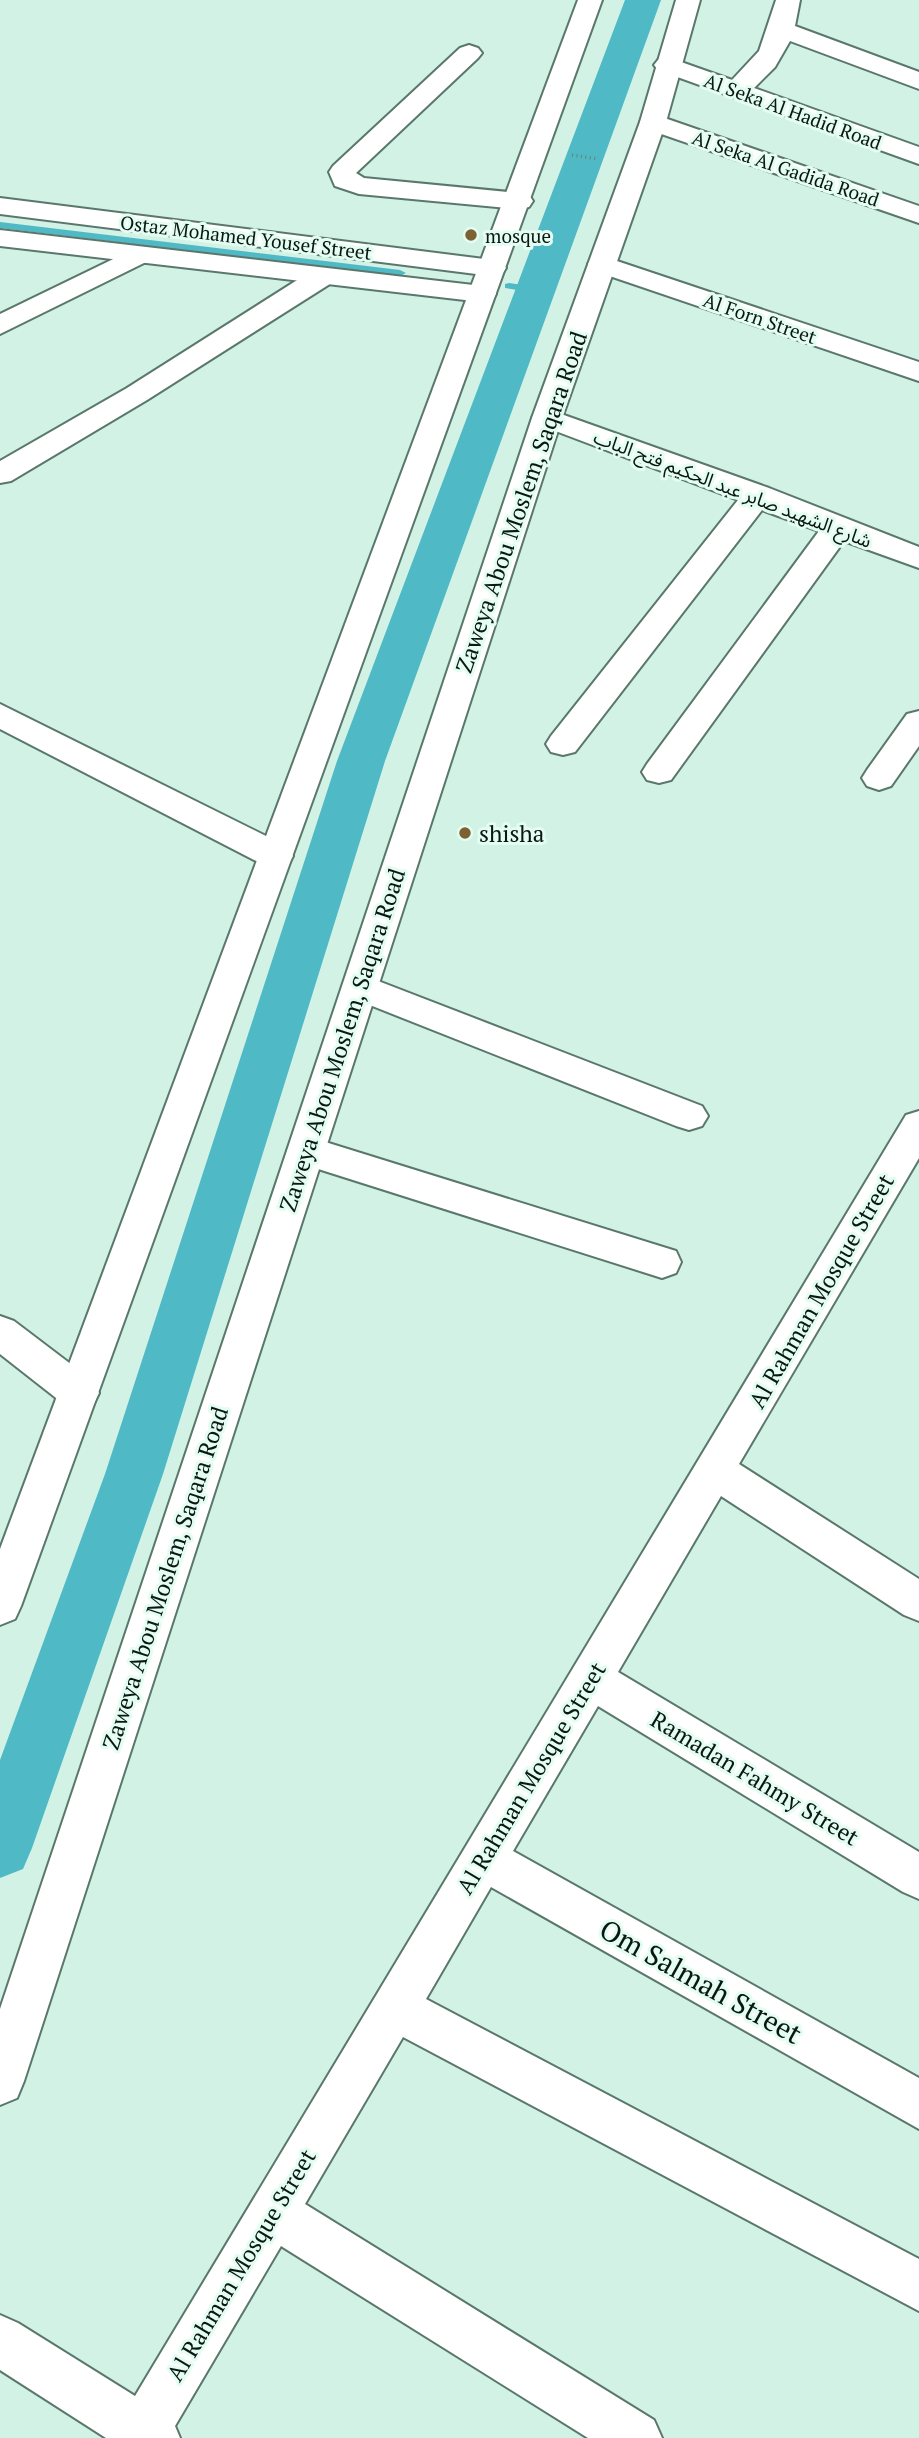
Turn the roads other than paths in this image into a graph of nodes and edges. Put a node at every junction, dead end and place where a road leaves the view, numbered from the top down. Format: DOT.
graph roads {
  1 [pos="590,0"];
  2 [pos="688,0"];
  3 [pos="788,0"];
  4 [pos="783,30"];
  5 [pos="469,53"];
  6 [pos="667,65"];
  7 [pos="919,80"];
  8 [pos="735,90"];
  9 [pos="653,122"];
  10 [pos="919,156"];
  11 [pos="519,201"];
  12 [pos="0,206"];
  13 [pos="919,215"];
  14 [pos="0,238"];
  15 [pos="136,256"];
  16 [pos="602,264"];
  17 [pos="323,276"];
  18 [pos="487,281"];
  19 [pos="0,325"];
  20 [pos="919,372"];
  21 [pos="547,418"];
  22 [pos="0,474"];
  23 [pos="758,495"];
  24 [pos="838,528"];
  25 [pos="919,558"];
  26 [pos="0,715"];
  27 [pos="919,722"];
  28 [pos="564,744"];
  29 [pos="659,772"];
  30 [pos="879,778"];
  31 [pos="275,856"];
  32 [pos="360,987"];
  33 [pos="689,1116"];
  34 [pos="919,1125"];
  35 [pos="306,1151"];
  36 [pos="662,1262"];
  37 [pos="0,1332"];
  38 [pos="79,1393"];
  39 [pos="716,1471"];
  40 [pos="919,1602"];
  41 [pos="0,1606"];
  42 [pos="590,1678"];
  43 [pos="483,1858"];
  44 [pos="919,1877"];
  45 [pos="394,2007"];
  46 [pos="0,2081"];
  47 [pos="919,2105"];
  48 [pos="272,2212"];
  49 [pos="919,2286"];
  50 [pos="0,2341"];
  51 [pos="149,2435"];
  52 [pos="636,2438"];
  1 -- 11 [label="street"];
  2 -- 6 [label="street, Zaweya Abou Moslem, Saqara Road"];
  3 -- 4 [label="street"];
  4 -- 7 [label="street"];
  4 -- 8 [label="street"];
  5 -- 11 [label="street"];
  6 -- 8 [label="street, Al Seka Al Hadid Road"];
  6 -- 9 [label="street, Zaweya Abou Moslem, Saqara Road"];
  8 -- 10 [label="street, Al Seka Al Hadid Road"];
  9 -- 13 [label="street, Al Seka Al Gadida Road"];
  9 -- 16 [label="street, Zaweya Abou Moslem, Saqara Road"];
  11 -- 18 [label="street"];
  12 -- 18 [label="street, Ostaz Mohamed Yousef Street"];
  14 -- 15 [label="street, Ostaz Mohamed Yousef Street"];
  15 -- 17 [label="street, Ostaz Mohamed Yousef Street"];
  15 -- 19 [label="street"];
  16 -- 20 [label="street, Al Forn Street"];
  16 -- 21 [label="street, Zaweya Abou Moslem, Saqara Road"];
  17 -- 18 [label="street, Ostaz Mohamed Yousef Street"];
  17 -- 22 [label="street"];
  18 -- 31 [label="street"];
  21 -- 23 [label="street, شارع الشهيد صابر عبد الحكيم فتح الباب"];
  21 -- 32 [label="street, Zaweya Abou Moslem, Saqara Road"];
  23 -- 24 [label="street, شارع الشهيد صابر عبد الحكيم فتح الباب"];
  23 -- 28 [label="street"];
  24 -- 25 [label="street, شارع الشهيد صابر عبد الحكيم فتح الباب"];
  24 -- 29 [label="street"];
  26 -- 31 [label="street"];
  27 -- 30 [label="street"];
  31 -- 38 [label="street"];
  32 -- 33 [label="street"];
  32 -- 35 [label="street, Zaweya Abou Moslem, Saqara Road"];
  34 -- 39 [label="street, Al Rahman Mosque Street"];
  35 -- 36 [label="street"];
  35 -- 46 [label="street, Zaweya Abou Moslem, Saqara Road"];
  37 -- 38 [label="street"];
  38 -- 41 [label="street"];
  39 -- 40 [label="street"];
  39 -- 42 [label="street, Al Rahman Mosque Street"];
  42 -- 43 [label="street, Al Rahman Mosque Street"];
  42 -- 44 [label="street, Ramadan Fahmy Street"];
  43 -- 45 [label="street, Al Rahman Mosque Street"];
  43 -- 47 [label="street, Om Salmah Street"];
  45 -- 48 [label="street, Al Rahman Mosque Street"];
  45 -- 49 [label="street"];
  48 -- 51 [label="street, Al Rahman Mosque Street"];
  48 -- 52 [label="street"];
  50 -- 51 [label="street"];
}
